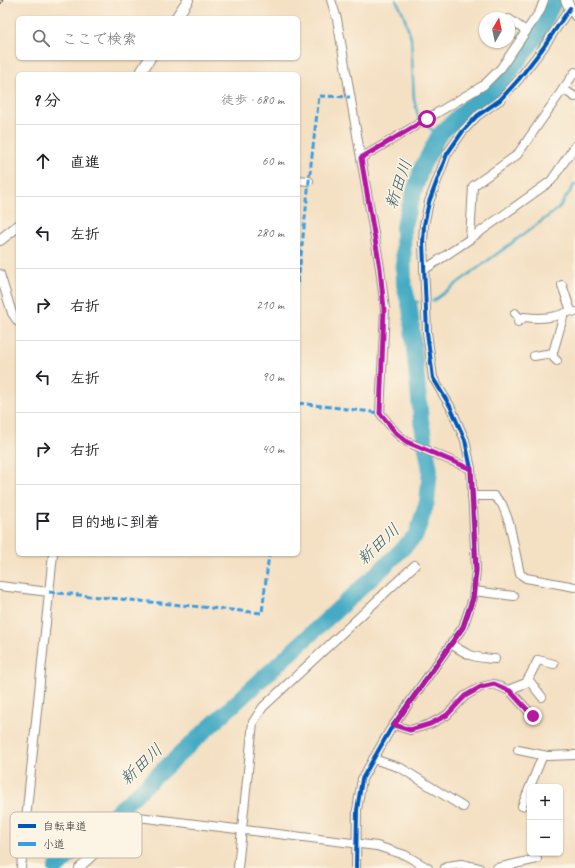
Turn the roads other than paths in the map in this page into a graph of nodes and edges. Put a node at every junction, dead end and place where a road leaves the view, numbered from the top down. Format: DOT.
graph roads {
  1 [pos="188,0"];
  2 [pos="331,0"];
  3 [pos="544,0"];
  4 [pos="570,8"];
  5 [pos="177,16"];
  6 [pos="515,23"];
  7 [pos="526,31"];
  8 [pos="149,60"];
  9 [pos="141,72"];
  10 [pos="575,72"];
  11 [pos="563,89"];
  12 [pos="575,97"];
  13 [pos="575,146"];
  14 [pos="361,158"];
  15 [pos="300,180"];
  16 [pos="309,181"];
  17 [pos="16,228"];
  18 [pos="470,239"];
  19 [pos="0,240"];
  20 [pos="424,270"];
  21 [pos="0,274"];
  22 [pos="562,285"];
  23 [pos="570,313"];
  24 [pos="518,318"];
  25 [pos="16,319"];
  26 [pos="534,356"];
  27 [pos="471,469"];
  28 [pos="472,496"];
  29 [pos="53,556"];
  30 [pos="414,565"];
  31 [pos="0,586"];
  32 [pos="575,587"];
  33 [pos="474,591"];
  34 [pos="48,592"];
  35 [pos="514,596"];
  36 [pos="451,644"];
  37 [pos="495,659"];
  38 [pos="554,664"];
  39 [pos="528,679"];
  40 [pos="508,690"];
  41 [pos="542,696"];
  42 [pos="533,716"];
  43 [pos="394,725"];
  44 [pos="518,750"];
  45 [pos="575,754"];
  46 [pos="543,756"];
  47 [pos="373,759"];
  48 [pos="462,806"];
  49 [pos="522,806"];
  50 [pos="26,812"];
  51 [pos="142,817"];
  52 [pos="242,829"];
  53 [pos="356,843"];
  54 [pos="22,858"];
  55 [pos="90,858"];
  56 [pos="537,859"];
  57 [pos="21,868"];
  58 [pos="79,868"];
  59 [pos="238,868"];
  60 [pos="356,868"];
  61 [pos="428,868"];
  62 [pos="445,868"];
  63 [pos="479,868"];
  64 [pos="497,868"];
  1 -- 5 [label="street"];
  2 -- 14 [label="street"];
  3 -- 7 [label="street"];
  4 -- 20 [label="street"];
  6 -- 7 [label="street"];
  7 -- 14 [label="street"];
  8 -- 9 [label="street"];
  10 -- 11 [label="street"];
  11 -- 12 [label="street"];
  11 -- 18 [label="street"];
  13 -- 18 [label="street"];
  14 -- 27 [label="street"];
  15 -- 16 [label="street"];
  17 -- 19 [label="street"];
  18 -- 20 [label="street"];
  20 -- 27 [label="street"];
  21 -- 25 [label="street"];
  22 -- 23 [label="street"];
  23 -- 24 [label="street"];
  23 -- 26 [label="street"];
  27 -- 28 [label="street"];
  28 -- 32 [label="street"];
  28 -- 33 [label="street"];
  29 -- 34 [label="street"];
  30 -- 52 [label="street"];
  31 -- 34 [label="street"];
  33 -- 35 [label="street"];
  33 -- 36 [label="street"];
  34 -- 50 [label="street"];
  36 -- 37 [label="street"];
  36 -- 43 [label="street"];
  38 -- 39 [label="street"];
  39 -- 40 [label="street"];
  39 -- 41 [label="street"];
  40 -- 42 [label="street"];
  40 -- 43 [label="street"];
  43 -- 47 [label="street"];
  44 -- 46 [label="street"];
  45 -- 46 [label="street"];
  46 -- 49 [label="street"];
  47 -- 48 [label="street"];
  47 -- 53 [label="street"];
  51 -- 52 [label="street"];
  52 -- 53 [label="street"];
  52 -- 59 [label="street"];
  53 -- 60 [label="street"];
  53 -- 61 [label="street"];
  54 -- 57 [label="street"];
  55 -- 58 [label="street"];
  56 -- 64 [label="street"];
  62 -- 63 [label="street"];
}
